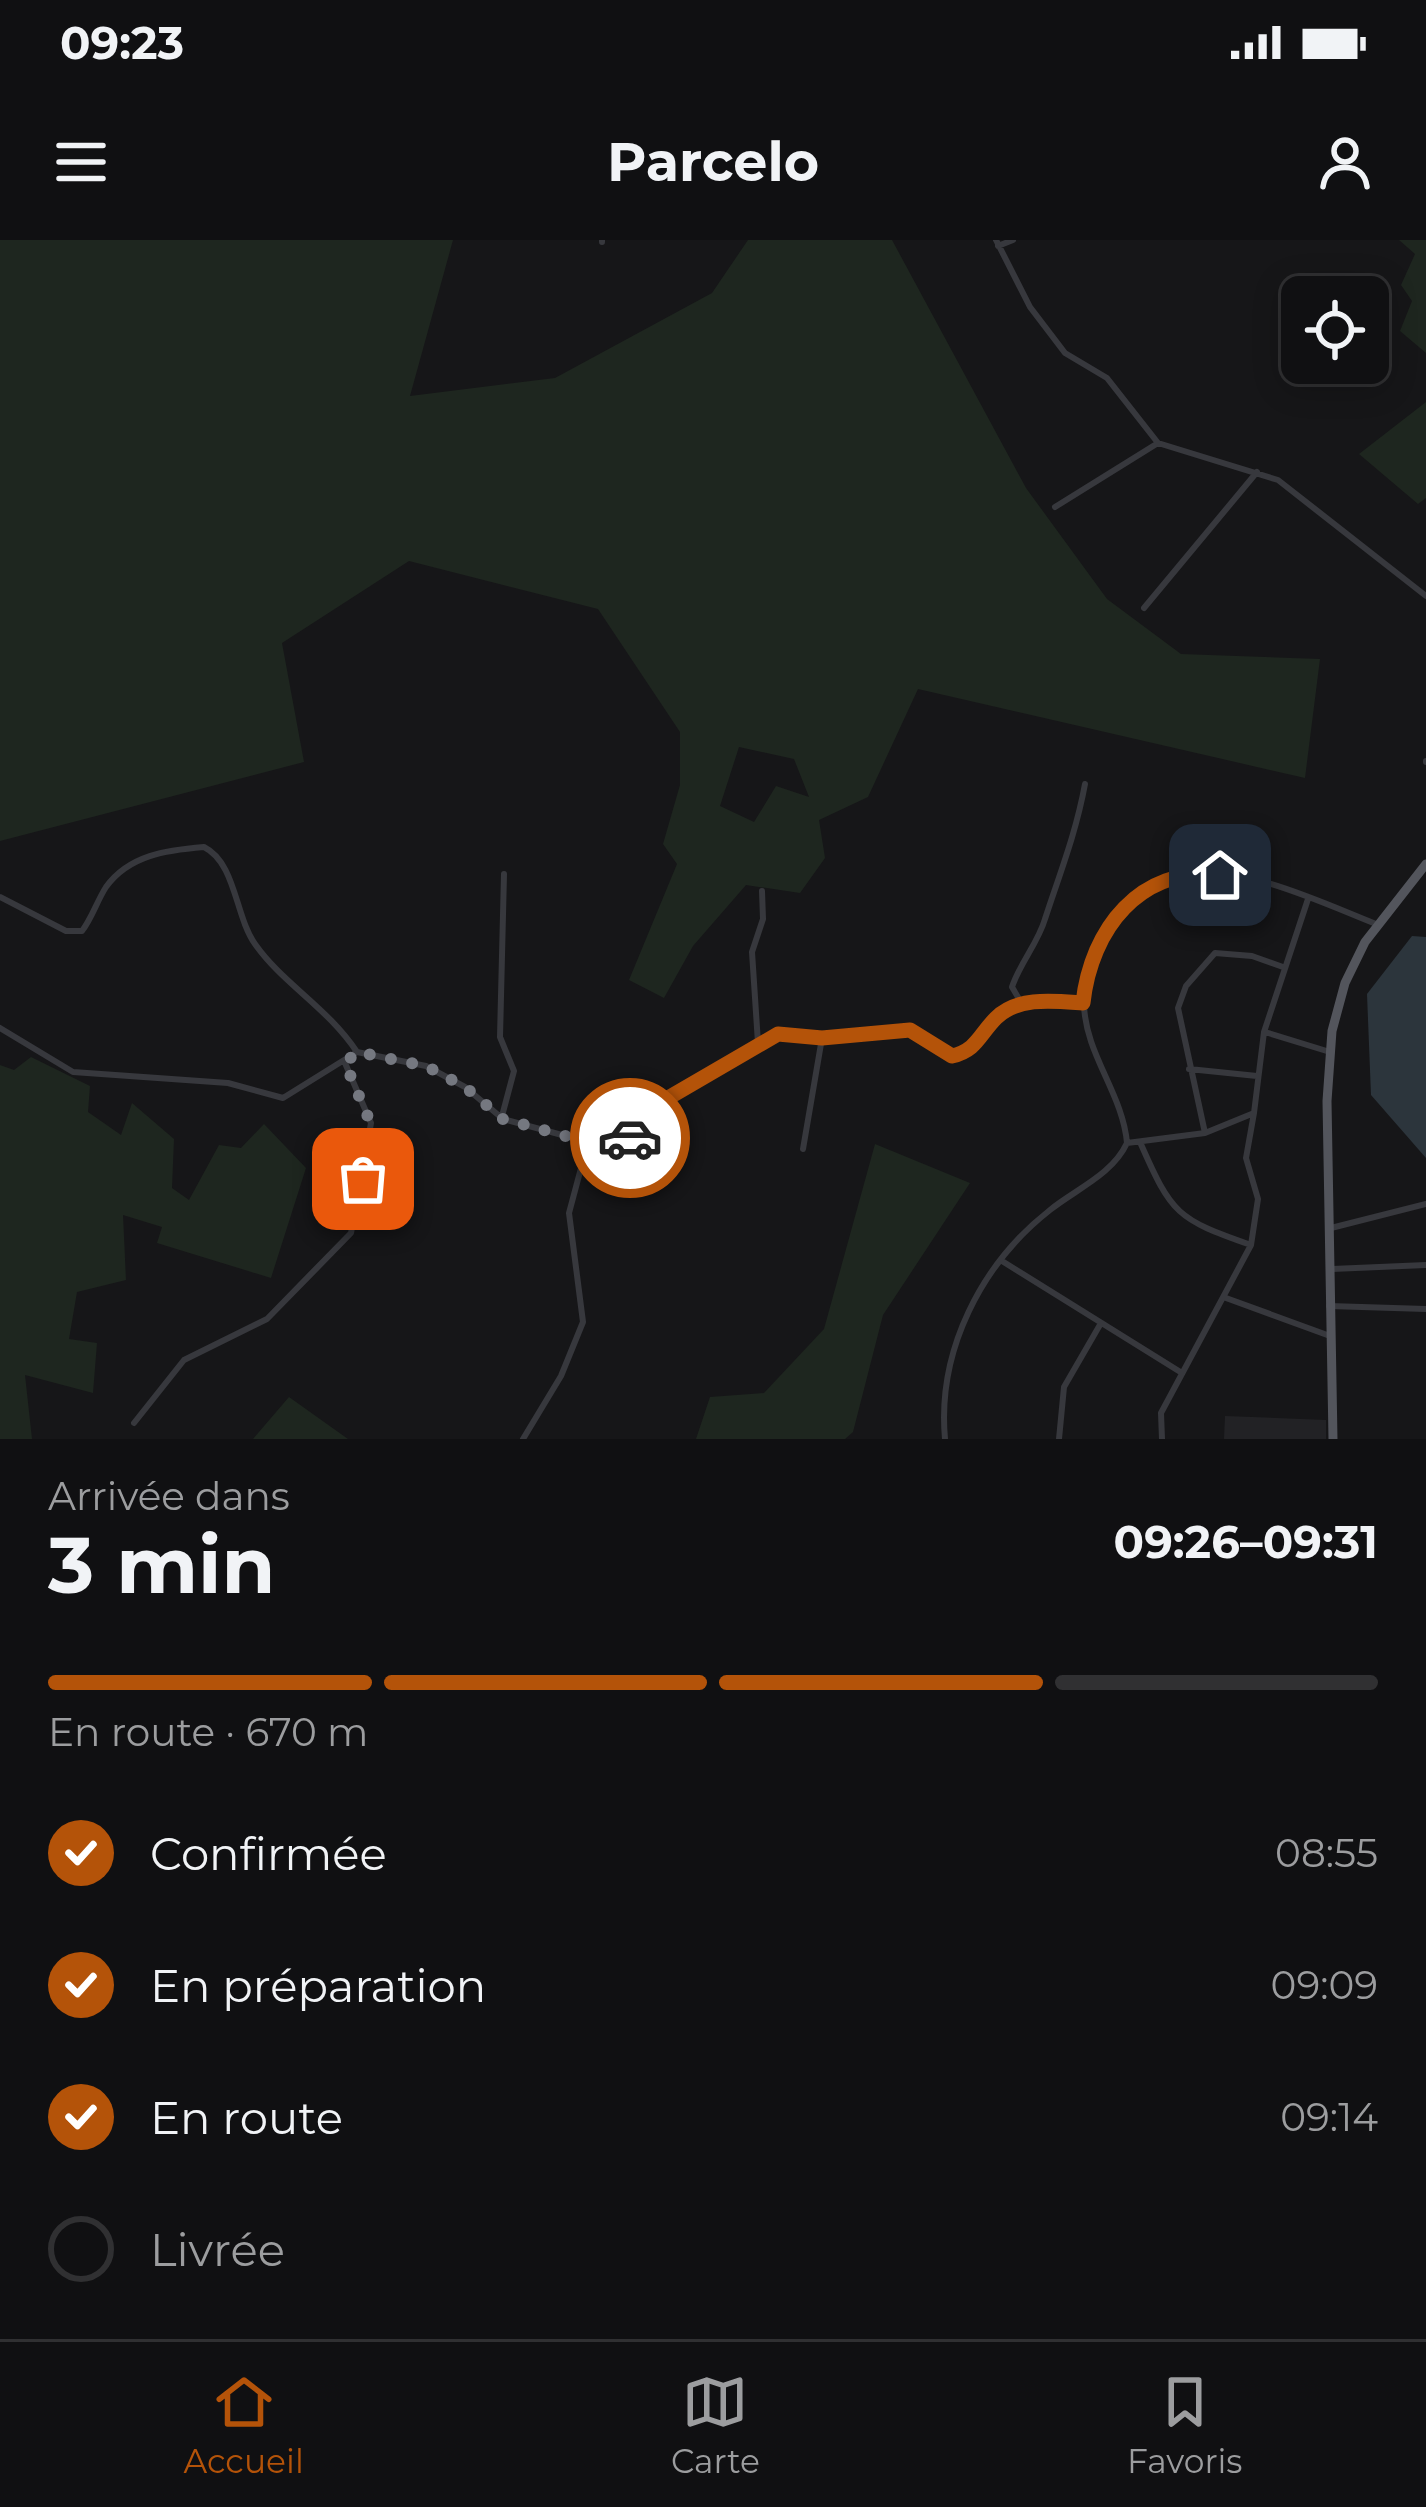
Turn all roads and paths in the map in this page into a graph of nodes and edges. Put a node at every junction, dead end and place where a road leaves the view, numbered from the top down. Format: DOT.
graph roads {
  1 [pos="1013,240"];
  2 [pos="997,243"];
  3 [pos="1158,443"];
  4 [pos="1257,472"];
  5 [pos="1054,507"];
  6 [pos="1426,596"];
  7 [pos="1144,608"];
  8 [pos="1085,784"];
  9 [pos="1426,864"];
  10 [pos="504,874"];
  11 [pos="762,891"];
  12 [pos="0,897"];
  13 [pos="1307,899"];
  14 [pos="1376,924"];
  15 [pos="1283,968"];
  16 [pos="1083,1003"];
  17 [pos="1022,1004"];
  18 [pos="0,1028"];
  19 [pos="1264,1032"];
  20 [pos="822,1038"];
  21 [pos="758,1043"];
  22 [pos="357,1052"];
  23 [pos="1330,1052"];
  24 [pos="345,1063"];
  25 [pos="1188,1069"];
  26 [pos="1257,1076"];
  27 [pos="1254,1113"];
  28 [pos="503,1119"];
  29 [pos="1205,1132"];
  30 [pos="588,1142"];
  31 [pos="1140,1142"];
  32 [pos="1127,1143"];
  33 [pos="803,1149"];
  34 [pos="1426,1204"];
  35 [pos="1328,1229"];
  36 [pos="1251,1245"];
  37 [pos="1002,1261"];
  38 [pos="1426,1265"];
  39 [pos="1328,1270"];
  40 [pos="1226,1298"];
  41 [pos="1329,1306"];
  42 [pos="1426,1309"];
  43 [pos="1101,1323"];
  44 [pos="1330,1336"];
  45 [pos="1182,1373"];
  46 [pos="134,1424"];
  47 [pos="523,1439"];
  48 [pos="944,1439"];
  49 [pos="1059,1439"];
  50 [pos="1162,1439"];
  51 [pos="1333,1439"];
  1 -- 2 [label="street"];
  2 -- 3 [label="street"];
  3 -- 4 [label="street"];
  3 -- 5 [label="street"];
  4 -- 6 [label="street"];
  4 -- 7 [label="street"];
  8 -- 17 [label="street"];
  9 -- 14 [label="main road"];
  10 -- 28 [label="street"];
  11 -- 21 [label="street"];
  12 -- 22 [label="street"];
  13 -- 14 [label="street"];
  13 -- 15 [label="street"];
  13 -- 16 [label="street"];
  14 -- 23 [label="main road"];
  15 -- 19 [label="street"];
  15 -- 25 [label="street"];
  16 -- 17 [label="street"];
  16 -- 32 [label="street"];
  17 -- 20 [label="street"];
  18 -- 24 [label="street"];
  19 -- 23 [label="street"];
  19 -- 26 [label="street"];
  20 -- 21 [label="street"];
  20 -- 33 [label="street"];
  21 -- 30 [label="street"];
  22 -- 24 [label="street"];
  22 -- 28 [label="street"];
  23 -- 35 [label="main road"];
  24 -- 46 [label="street"];
  25 -- 26 [label="street"];
  25 -- 29 [label="street"];
  26 -- 27 [label="street"];
  27 -- 29 [label="street"];
  27 -- 36 [label="street"];
  28 -- 30 [label="street"];
  29 -- 31 [label="street"];
  30 -- 47 [label="street"];
  31 -- 32 [label="street"];
  31 -- 36 [label="street"];
  32 -- 37 [label="street"];
  34 -- 35 [label="street"];
  35 -- 39 [label="main road"];
  36 -- 40 [label="street"];
  37 -- 43 [label="street"];
  37 -- 48 [label="street"];
  38 -- 39 [label="street"];
  39 -- 41 [label="main road"];
  40 -- 44 [label="street"];
  40 -- 45 [label="street"];
  41 -- 42 [label="street"];
  41 -- 44 [label="main road"];
  43 -- 45 [label="street"];
  43 -- 49 [label="street"];
  44 -- 51 [label="main road"];
  45 -- 50 [label="street"];
}
